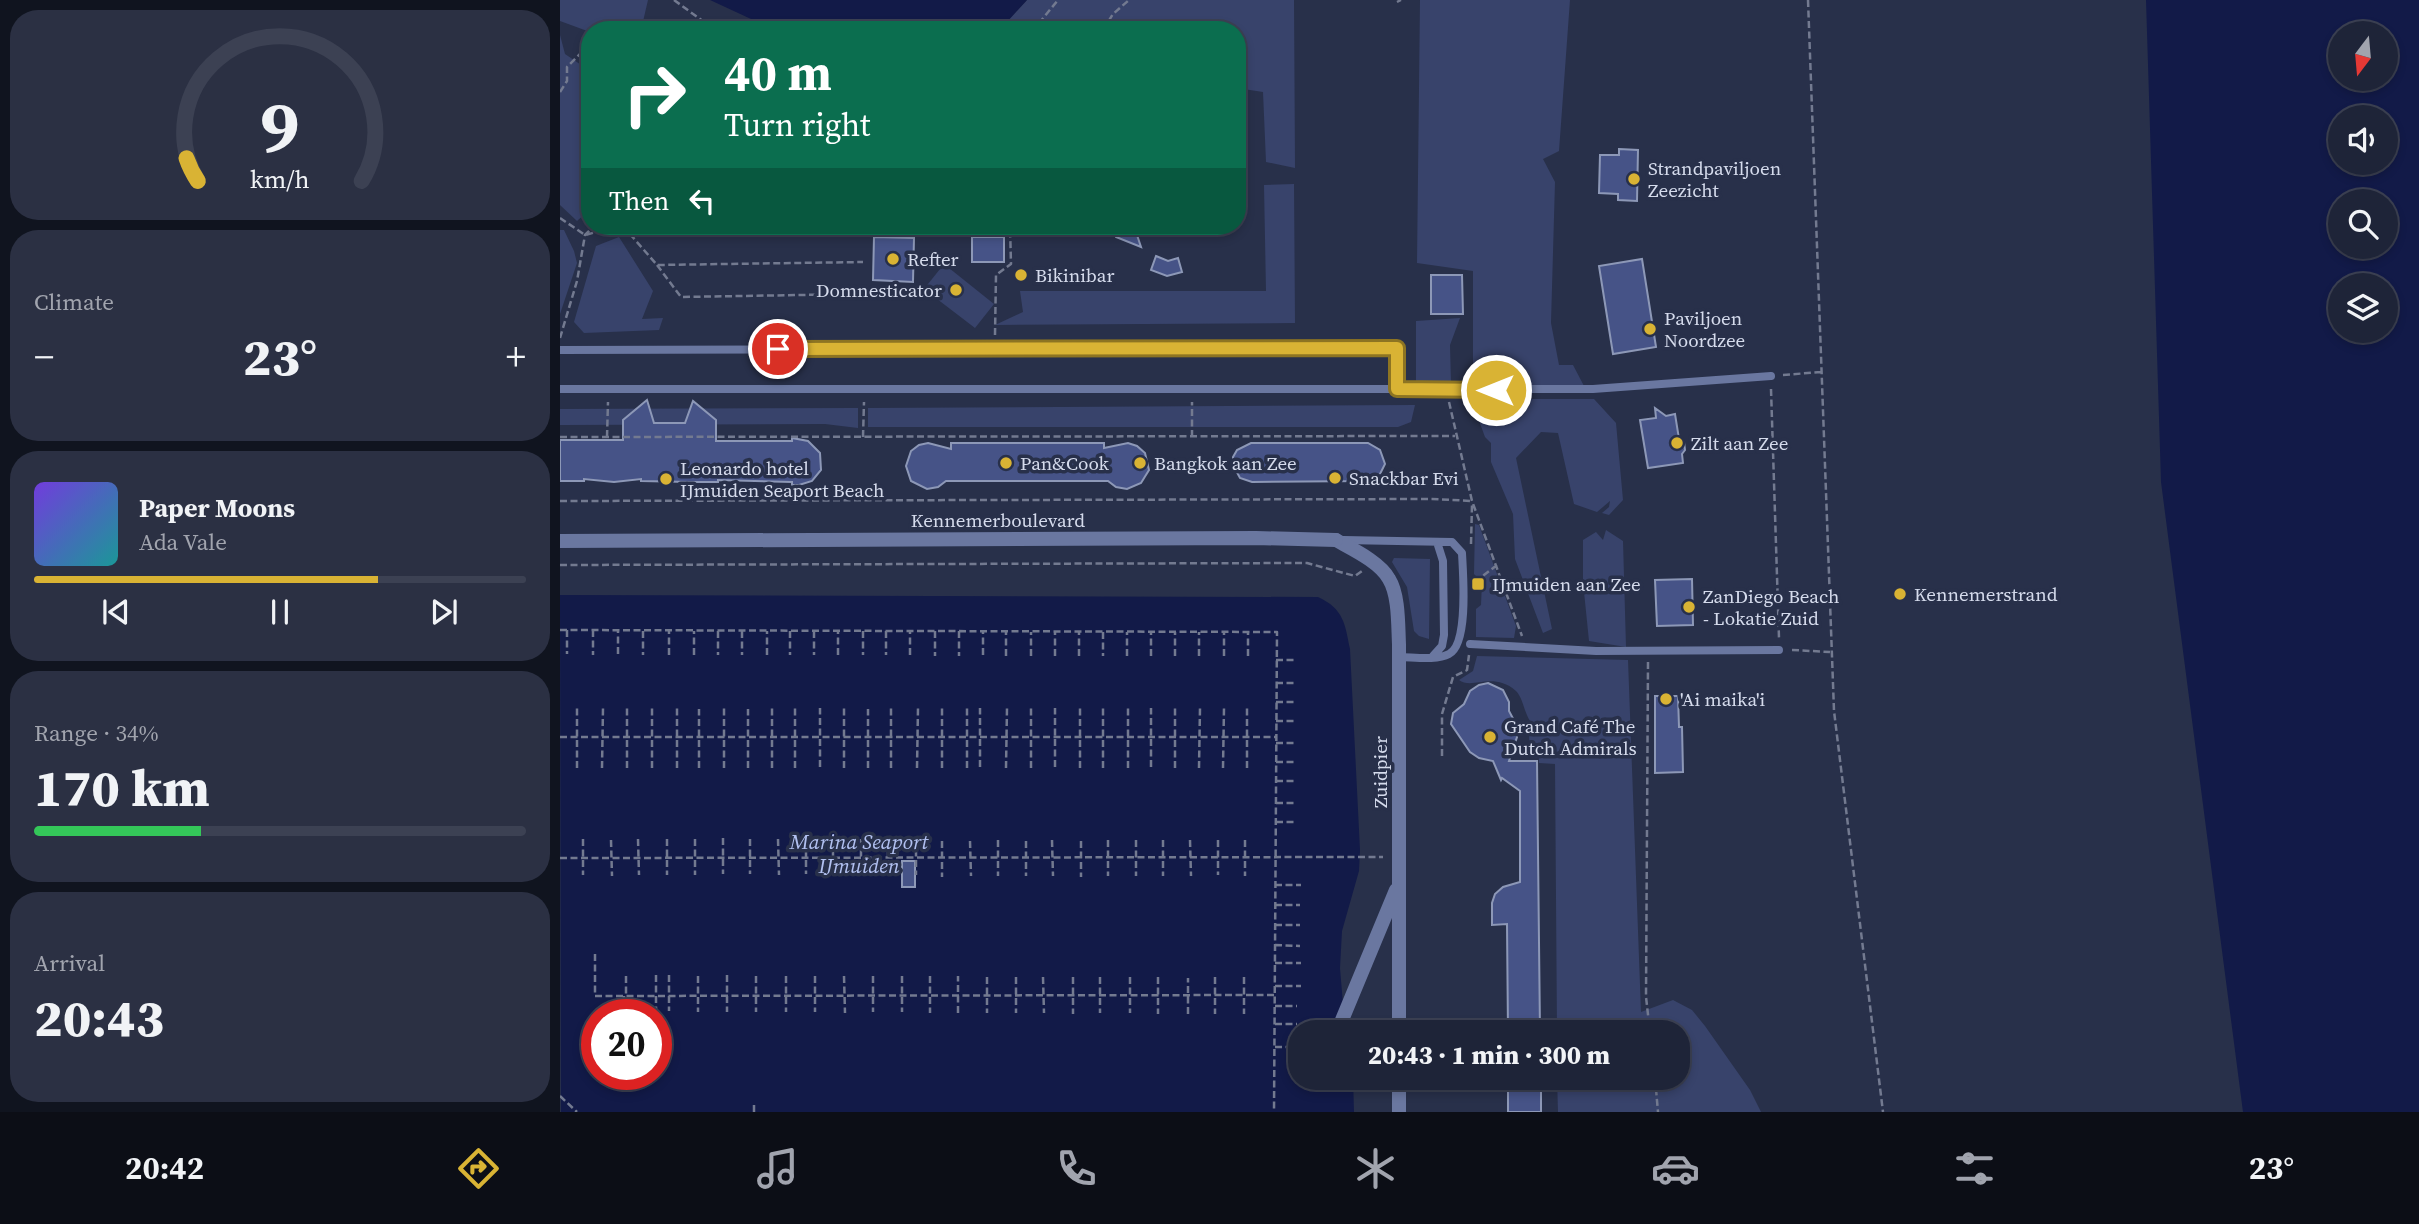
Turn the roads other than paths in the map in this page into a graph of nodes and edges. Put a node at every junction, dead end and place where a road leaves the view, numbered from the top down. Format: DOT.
graph roads {
  1 [pos="560,350"];
  2 [pos="1771,376"];
  3 [pos="560,389"];
  4 [pos="1397,389"];
  5 [pos="1336,540"];
  6 [pos="560,541"];
  7 [pos="1437,542"];
  8 [pos="1470,644"];
  9 [pos="1779,650"];
  10 [pos="1399,657"];
  11 [pos="1433,657"];
  12 [pos="1399,882"];
  13 [pos="1342,1020"];
  14 [pos="1399,1020"];
  15 [pos="1399,1090"];
  16 [pos="1399,1112"];
  1 -- 4 [label="lane"];
  2 -- 4 [label="lane"];
  3 -- 4 [label="lane"];
  5 -- 6 [label="street, Kennemerboulevard"];
  5 -- 7 [label="lane, Kennemerboulevard"];
  5 -- 10 [label="street, Zuidpier"];
  7 -- 11 [label="lane"];
  7 -- 11 [label="lane"];
  8 -- 9 [label="lane"];
  10 -- 11 [label="lane"];
  10 -- 12 [label="street, Zuidpier"];
  12 -- 13 [label="street"];
  12 -- 14 [label="street, Zuidpier"];
  15 -- 16 [label="street"];
}
